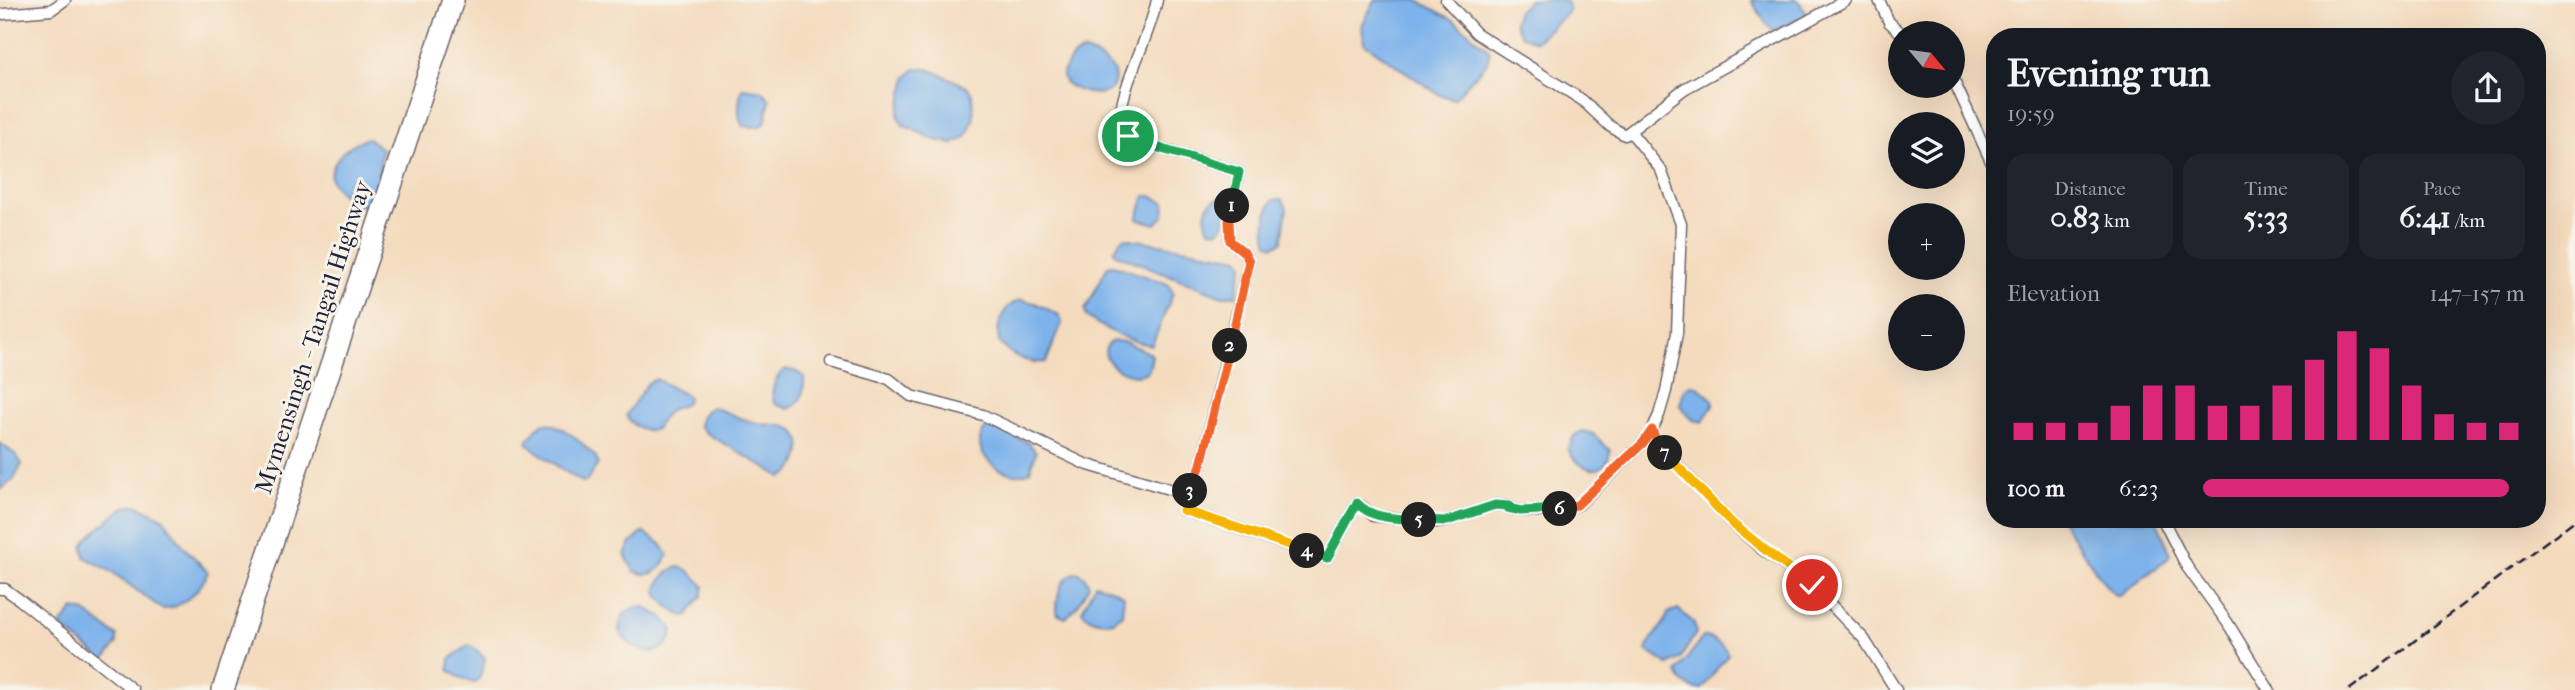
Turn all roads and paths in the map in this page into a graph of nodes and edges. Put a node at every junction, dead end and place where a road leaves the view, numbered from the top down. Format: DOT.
graph roads {
  1 [pos="65,0"];
  2 [pos="453,0"];
  3 [pos="1157,0"];
  4 [pos="1446,0"];
  5 [pos="1846,0"];
  6 [pos="1879,0"];
  7 [pos="4,14"];
  8 [pos="1889,21"];
  9 [pos="1962,98"];
  10 [pos="1630,131"];
  11 [pos="1986,150"];
  12 [pos="831,362"];
  13 [pos="1652,430"];
  14 [pos="1189,495"];
  15 [pos="2167,528"];
  16 [pos="0,589"];
  17 [pos="133,690"];
  18 [pos="223,690"];
  19 [pos="1896,690"];
  20 [pos="2269,690"];
  1 -- 7 [label="street"];
  2 -- 18 [label="highway, Mymensingh - Tangail Highway"];
  3 -- 14 [label="street"];
  4 -- 10 [label="street"];
  5 -- 10 [label="street"];
  6 -- 8 [label="street"];
  9 -- 11 [label="street"];
  10 -- 13 [label="street"];
  12 -- 14 [label="street"];
  13 -- 14 [label="street"];
  13 -- 19 [label="street"];
  15 -- 20 [label="street"];
  16 -- 17 [label="street"];
}
